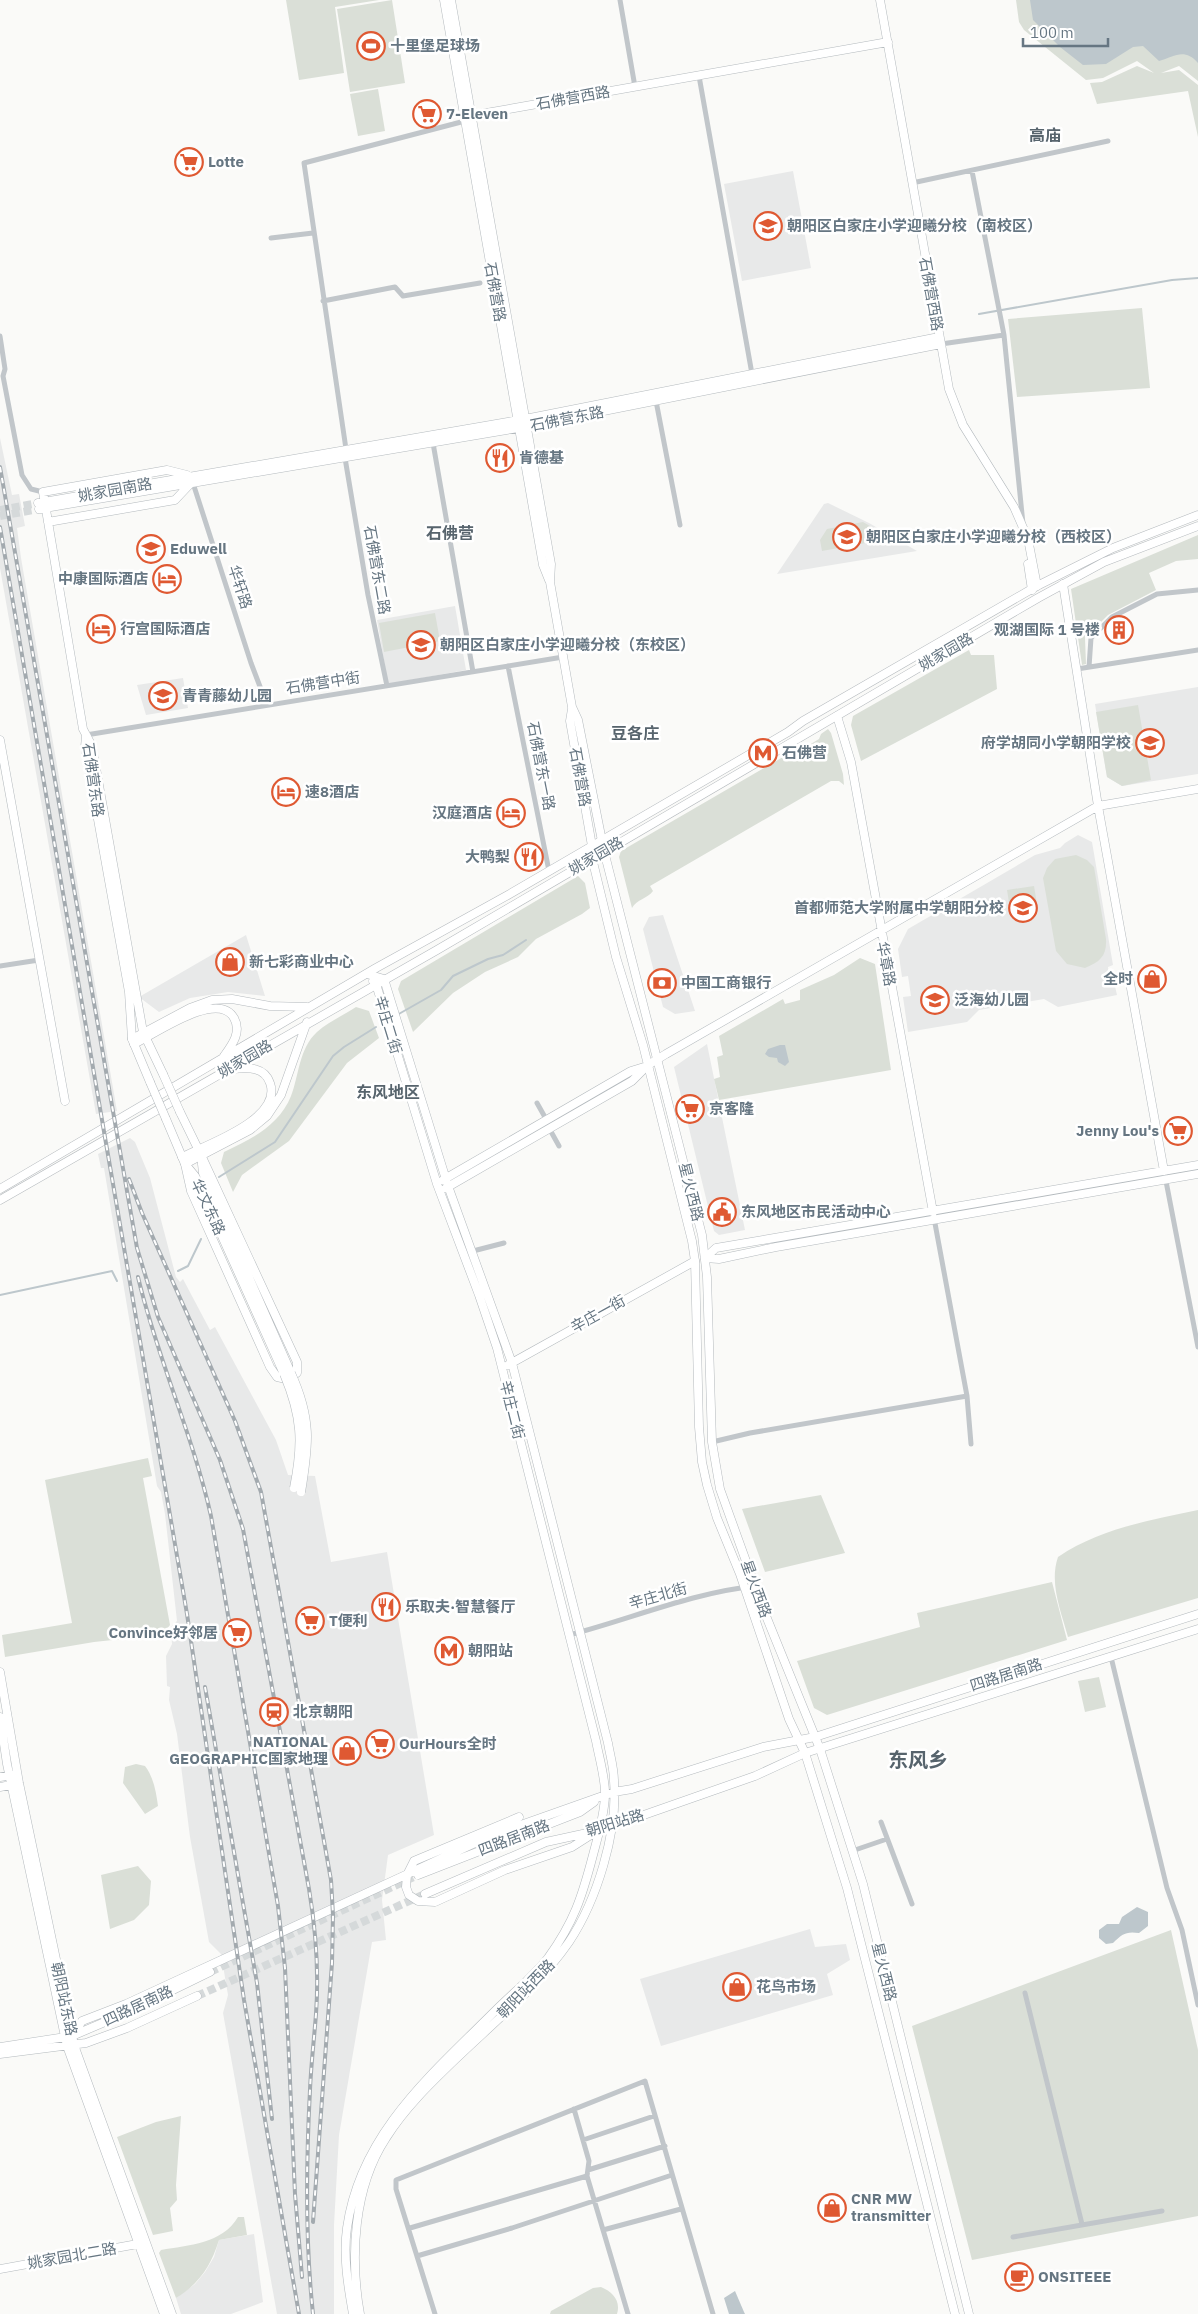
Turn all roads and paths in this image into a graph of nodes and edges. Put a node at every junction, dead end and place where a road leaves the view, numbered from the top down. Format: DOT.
graph roads {
  1 [pos="444,0"];
  2 [pos="451,0"];
  3 [pos="620,0"];
  4 [pos="880,0"];
  5 [pos="888,42"];
  6 [pos="699,76"];
  7 [pos="636,87"];
  8 [pos="467,118"];
  9 [pos="1108,141"];
  10 [pos="972,171"];
  11 [pos="912,183"];
  12 [pos="313,233"];
  13 [pos="271,238"];
  14 [pos="480,283"];
  15 [pos="323,301"];
  16 [pos="1004,335"];
  17 [pos="0,336"];
  18 [pos="940,340"];
  19 [pos="752,374"];
  20 [pos="656,401"];
  21 [pos="522,423"];
  22 [pos="434,443"];
  23 [pos="346,454"];
  24 [pos="192,479"];
  25 [pos="43,492"];
  26 [pos="38,506"];
  27 [pos="1198,515"];
  28 [pos="48,522"];
  29 [pos="680,525"];
  30 [pos="1198,526"];
  31 [pos="1024,527"];
  32 [pos="1064,584"];
  33 [pos="1035,588"];
  34 [pos="1198,590"];
  35 [pos="1198,650"];
  36 [pos="563,657"];
  37 [pos="508,666"];
  38 [pos="1089,667"];
  39 [pos="1077,669"];
  40 [pos="473,672"];
  41 [pos="387,686"];
  42 [pos="268,705"];
  43 [pos="572,707"];
  44 [pos="837,716"];
  45 [pos="86,735"];
  46 [pos="0,740"];
  47 [pos="1198,789"];
  48 [pos="1098,806"];
  49 [pos="600,842"];
  50 [pos="592,846"];
  51 [pos="604,851"];
  52 [pos="592,858"];
  53 [pos="549,871"];
  54 [pos="880,931"];
  55 [pos="39,960"];
  56 [pos="0,966"];
  57 [pos="366,974"];
  58 [pos="384,979"];
  59 [pos="376,984"];
  60 [pos="309,1007"];
  61 [pos="308,1022"];
  62 [pos="145,1035"];
  63 [pos="133,1042"];
  64 [pos="221,1059"];
  65 [pos="658,1059"];
  66 [pos="648,1065"];
  67 [pos="228,1068"];
  68 [pos="65,1100"];
  69 [pos="537,1103"];
  70 [pos="546,1119"];
  71 [pos="549,1128"];
  72 [pos="558,1146"];
  73 [pos="199,1152"];
  74 [pos="184,1160"];
  75 [pos="1198,1165"];
  76 [pos="1164,1171"];
  77 [pos="1198,1174"];
  78 [pos="1166,1180"];
  79 [pos="447,1182"];
  80 [pos="438,1187"];
  81 [pos="0,1189"];
  82 [pos="0,1200"];
  83 [pos="933,1216"];
  84 [pos="504,1243"];
  85 [pos="473,1251"];
  86 [pos="705,1258"];
  87 [pos="695,1261"];
  88 [pos="1198,1347"];
  89 [pos="512,1363"];
  90 [pos="502,1369"];
  91 [pos="287,1374"];
  92 [pos="967,1396"];
  93 [pos="712,1442"];
  94 [pos="971,1444"];
  95 [pos="298,1490"];
  96 [pos="755,1586"];
  97 [pos="744,1587"];
  98 [pos="1198,1614"];
  99 [pos="1198,1630"];
  100 [pos="580,1632"];
  101 [pos="569,1636"];
  102 [pos="1112,1657"];
  103 [pos="0,1672"];
  104 [pos="0,1716"];
  105 [pos="815,1737"];
  106 [pos="800,1741"];
  107 [pos="820,1749"];
  108 [pos="805,1753"];
  109 [pos="14,1775"];
  110 [pos="0,1777"];
  111 [pos="16,1784"];
  112 [pos="0,1787"];
  113 [pos="610,1793"];
  114 [pos="519,1817"];
  115 [pos="882,1822"];
  116 [pos="612,1825"];
  117 [pos="600,1830"];
  118 [pos="888,1839"];
  119 [pos="852,1852"];
  120 [pos="418,1875"];
  121 [pos="425,1894"];
  122 [pos="912,1904"];
  123 [pos="210,1972"];
  124 [pos="1025,1993"];
  125 [pos="197,1996"];
  126 [pos="1198,2005"];
  127 [pos="70,2041"];
  128 [pos="0,2047"];
  129 [pos="0,2054"];
  130 [pos="574,2109"];
  131 [pos="654,2116"];
  132 [pos="583,2140"];
  133 [pos="665,2146"];
  134 [pos="588,2170"];
  135 [pos="672,2175"];
  136 [pos="587,2176"];
  137 [pos="594,2201"];
  138 [pos="681,2209"];
  139 [pos="1162,2211"];
  140 [pos="1082,2224"];
  141 [pos="410,2228"];
  142 [pos="603,2230"];
  143 [pos="1013,2237"];
  144 [pos="141,2244"];
  145 [pos="417,2256"];
  146 [pos="0,2269"];
  147 [pos="164,2314"];
  148 [pos="172,2314"];
  149 [pos="353,2314"];
  150 [pos="360,2314"];
  151 [pos="435,2314"];
  152 [pos="628,2314"];
  153 [pos="714,2314"];
  154 [pos="955,2314"];
  155 [pos="968,2314"];
  1 -- 8 [label="main road, 石佛营路"];
  2 -- 8 [label="main road, 石佛营路"];
  3 -- 7 [label="street"];
  4 -- 5 [label="main road, 石佛营西路"];
  5 -- 6 [label="main road, 石佛营西路"];
  5 -- 11 [label="main road, 石佛营西路"];
  6 -- 7 [label="main road, 石佛营西路"];
  6 -- 19 [label="street"];
  7 -- 8 [label="main road, 石佛营西路"];
  8 -- 12 [label="street, 石佛营东二路"];
  8 -- 21 [label="main road, 石佛营路"];
  9 -- 10 [label="street"];
  10 -- 11 [label="street"];
  10 -- 16 [label="street"];
  11 -- 18 [label="main road, 石佛营西路"];
  12 -- 13 [label="street"];
  12 -- 15 [label="street, 石佛营东二路"];
  14 -- 15 [label="street"];
  15 -- 23 [label="street, 石佛营东二路"];
  16 -- 18 [label="street"];
  16 -- 31 [label="street"];
  17 -- 25 [label="street"];
  18 -- 19 [label="main road, 石佛营东路"];
  18 -- 20 [label="main road, 石佛营东路"];
  18 -- 31 [label="main road, 石佛营西路"];
  19 -- 21 [label="main road, 石佛营东路"];
  20 -- 21 [label="main road, 石佛营东路"];
  20 -- 29 [label="street"];
  21 -- 22 [label="main road, 石佛营东路"];
  21 -- 23 [label="main road, 石佛营东路"];
  21 -- 36 [label="main road, 石佛营路"];
  22 -- 23 [label="main road, 石佛营东路"];
  22 -- 40 [label="street"];
  23 -- 24 [label="main road, 石佛营东路"];
  23 -- 41 [label="street, 石佛营东二路"];
  24 -- 25 [label="main road"];
  24 -- 26 [label="main road, 姚家园南路"];
  24 -- 28 [label="main road"];
  24 -- 42 [label="street, 华轩路"];
  25 -- 28 [label="main road"];
  27 -- 33 [label="main road, 姚家园路"];
  28 -- 45 [label="main road"];
  30 -- 32 [label="main road, 姚家园路"];
  31 -- 33 [label="main road, 石佛营西路"];
  32 -- 39 [label="main road"];
  32 -- 44 [label="main road, 姚家园路"];
  33 -- 49 [label="main road, 姚家园路"];
  34 -- 38 [label="street"];
  35 -- 38 [label="street"];
  36 -- 37 [label="street, 石佛营中街"];
  36 -- 43 [label="main road, 石佛营路"];
  37 -- 40 [label="street, 石佛营中街"];
  37 -- 53 [label="street, 石佛营东一路"];
  38 -- 39 [label="street"];
  39 -- 48 [label="main road"];
  40 -- 41 [label="street, 石佛营中街"];
  41 -- 42 [label="street, 石佛营中街"];
  42 -- 45 [label="street, 石佛营中街"];
  43 -- 49 [label="main road, 石佛营路"];
  43 -- 50 [label="main road, 石佛营路"];
  44 -- 51 [label="main road, 姚家园路"];
  44 -- 54 [label="main road, 华章路"];
  45 -- 62 [label="main road, 石佛营东路"];
  45 -- 63 [label="main road, 石佛营东路"];
  46 -- 55 [label="main road"];
  47 -- 48 [label="main road"];
  48 -- 54 [label="main road"];
  48 -- 76 [label="main road"];
  49 -- 50 [label="main road, 姚家园路"];
  49 -- 51 [label="main road, 石佛营路"];
  50 -- 52 [label="main road, 石佛营路"];
  50 -- 53 [label="main road, 姚家园路"];
  51 -- 52 [label="main road, 姚家园路"];
  51 -- 65 [label="main road, 星火西路"];
  52 -- 58 [label="main road, 姚家园路"];
  52 -- 66 [label="main road, 星火西路"];
  53 -- 57 [label="main road, 姚家园路"];
  54 -- 65 [label="main road"];
  54 -- 83 [label="main road, 华章路"];
  55 -- 56 [label="street"];
  55 -- 68 [label="main road"];
  57 -- 58 [label="main road, 辛庄二街"];
  57 -- 59 [label="main road, 辛庄二街"];
  57 -- 60 [label="main road, 姚家园路"];
  58 -- 59 [label="main road, 姚家园路"];
  58 -- 79 [label="main road, 辛庄二街"];
  59 -- 61 [label="main road, 姚家园路"];
  59 -- 80 [label="main road, 辛庄二街"];
  60 -- 62 [label="main road"];
  60 -- 64 [label="main road, 姚家园路"];
  61 -- 67 [label="main road, 姚家园路"];
  61 -- 73 [label="main road"];
  62 -- 63 [label="main road"];
  62 -- 64 [label="main road"];
  62 -- 73 [label="main road, 华文东路, bridge"];
  63 -- 74 [label="main road, 华文东路, bridge"];
  64 -- 81 [label="main road, 姚家园路"];
  65 -- 66 [label="main road"];
  65 -- 86 [label="main road, 星火西路"];
  66 -- 70 [label="main road"];
  66 -- 71 [label="main road"];
  66 -- 87 [label="main road, 星火西路"];
  67 -- 73 [label="main road"];
  67 -- 82 [label="main road, 姚家园路"];
  69 -- 70 [label="street"];
  70 -- 79 [label="main road"];
  71 -- 72 [label="street"];
  71 -- 79 [label="main road"];
  73 -- 74 [label="main road"];
  73 -- 74 [label="main road"];
  73 -- 91 [label="main road, 华文东路"];
  74 -- 91 [label="main road, 华文东路"];
  75 -- 76 [label="main road"];
  76 -- 78 [label="street"];
  76 -- 83 [label="main road"];
  77 -- 78 [label="main road"];
  78 -- 83 [label="main road"];
  78 -- 88 [label="street"];
  79 -- 80 [label="main road"];
  79 -- 85 [label="main road, 辛庄二街"];
  80 -- 90 [label="main road, 辛庄二街"];
  83 -- 86 [label="main road"];
  83 -- 92 [label="street"];
  84 -- 85 [label="street"];
  85 -- 89 [label="main road, 辛庄二街"];
  86 -- 87 [label="street"];
  86 -- 93 [label="main road, 星火西路"];
  87 -- 89 [label="main road, 辛庄一街"];
  87 -- 97 [label="main road, 星火西路"];
  89 -- 90 [label="main road, 辛庄一街"];
  89 -- 100 [label="main road, 辛庄二街"];
  90 -- 101 [label="main road, 辛庄二街"];
  91 -- 95 [label="main road, bridge"];
  92 -- 93 [label="street"];
  92 -- 94 [label="street"];
  93 -- 96 [label="main road, 星火西路"];
  96 -- 97 [label="street, 辛庄北街"];
  96 -- 105 [label="main road, 星火西路"];
  97 -- 100 [label="street, 辛庄北街"];
  97 -- 106 [label="main road, 星火西路"];
  98 -- 105 [label="main road, 四路居南路"];
  99 -- 102 [label="main road, 朝阳站路"];
  100 -- 101 [label="street, 辛庄北街"];
  100 -- 113 [label="main road, 朝阳站西路"];
  101 -- 113 [label="main road, 朝阳站西路"];
  102 -- 107 [label="main road, 朝阳站路"];
  102 -- 126 [label="street"];
  103 -- 109 [label="main road, 朝阳站东路"];
  104 -- 109 [label="main road, 朝阳站东路"];
  105 -- 106 [label="main road, 朝阳站路"];
  105 -- 107 [label="main road, 星火西路"];
  106 -- 108 [label="main road, 星火西路"];
  106 -- 113 [label="main road, 朝阳站路"];
  107 -- 108 [label="main road, 朝阳站路"];
  107 -- 119 [label="main road, 星火西路"];
  108 -- 116 [label="main road, 朝阳站路"];
  108 -- 154 [label="main road, 星火西路"];
  109 -- 110 [label="main road"];
  109 -- 111 [label="main road, 朝阳站东路"];
  111 -- 112 [label="main road"];
  111 -- 127 [label="main road, 朝阳站东路"];
  113 -- 116 [label="main road, 朝阳站西路"];
  113 -- 117 [label="main road, 朝阳站西路"];
  113 -- 120 [label="main road, 四路居南路"];
  113 -- 127 [label="main road"];
  114 -- 117 [label="main road"];
  115 -- 118 [label="street"];
  116 -- 117 [label="main road, 朝阳站路"];
  116 -- 150 [label="main road, 朝阳站西路"];
  117 -- 121 [label="main road, 朝阳站路"];
  117 -- 149 [label="main road, 朝阳站西路"];
  118 -- 119 [label="street"];
  118 -- 122 [label="street"];
  119 -- 155 [label="main road, 星火西路"];
  123 -- 127 [label="main road, 四路居南路"];
  124 -- 140 [label="street"];
  125 -- 127 [label="main road, 四路居南路"];
  127 -- 128 [label="main road"];
  127 -- 129 [label="main road"];
  127 -- 144 [label="main road, 朝阳站东路"];
  130 -- 131 [label="street"];
  130 -- 132 [label="street"];
  130 -- 141 [label="street"];
  131 -- 132 [label="street"];
  131 -- 133 [label="street"];
  132 -- 134 [label="street"];
  133 -- 134 [label="street"];
  133 -- 135 [label="street"];
  134 -- 136 [label="street"];
  135 -- 137 [label="street"];
  135 -- 138 [label="street"];
  136 -- 137 [label="street"];
  136 -- 141 [label="street"];
  137 -- 142 [label="street"];
  137 -- 145 [label="street"];
  138 -- 142 [label="street"];
  138 -- 153 [label="street"];
  139 -- 140 [label="street"];
  140 -- 143 [label="street"];
  141 -- 145 [label="street"];
  142 -- 152 [label="street"];
  144 -- 146 [label="main road, 姚家园北二路"];
  144 -- 147 [label="main road, 朝阳站东路"];
  144 -- 148 [label="main road, 朝阳站东路"];
  145 -- 151 [label="street"];
}
